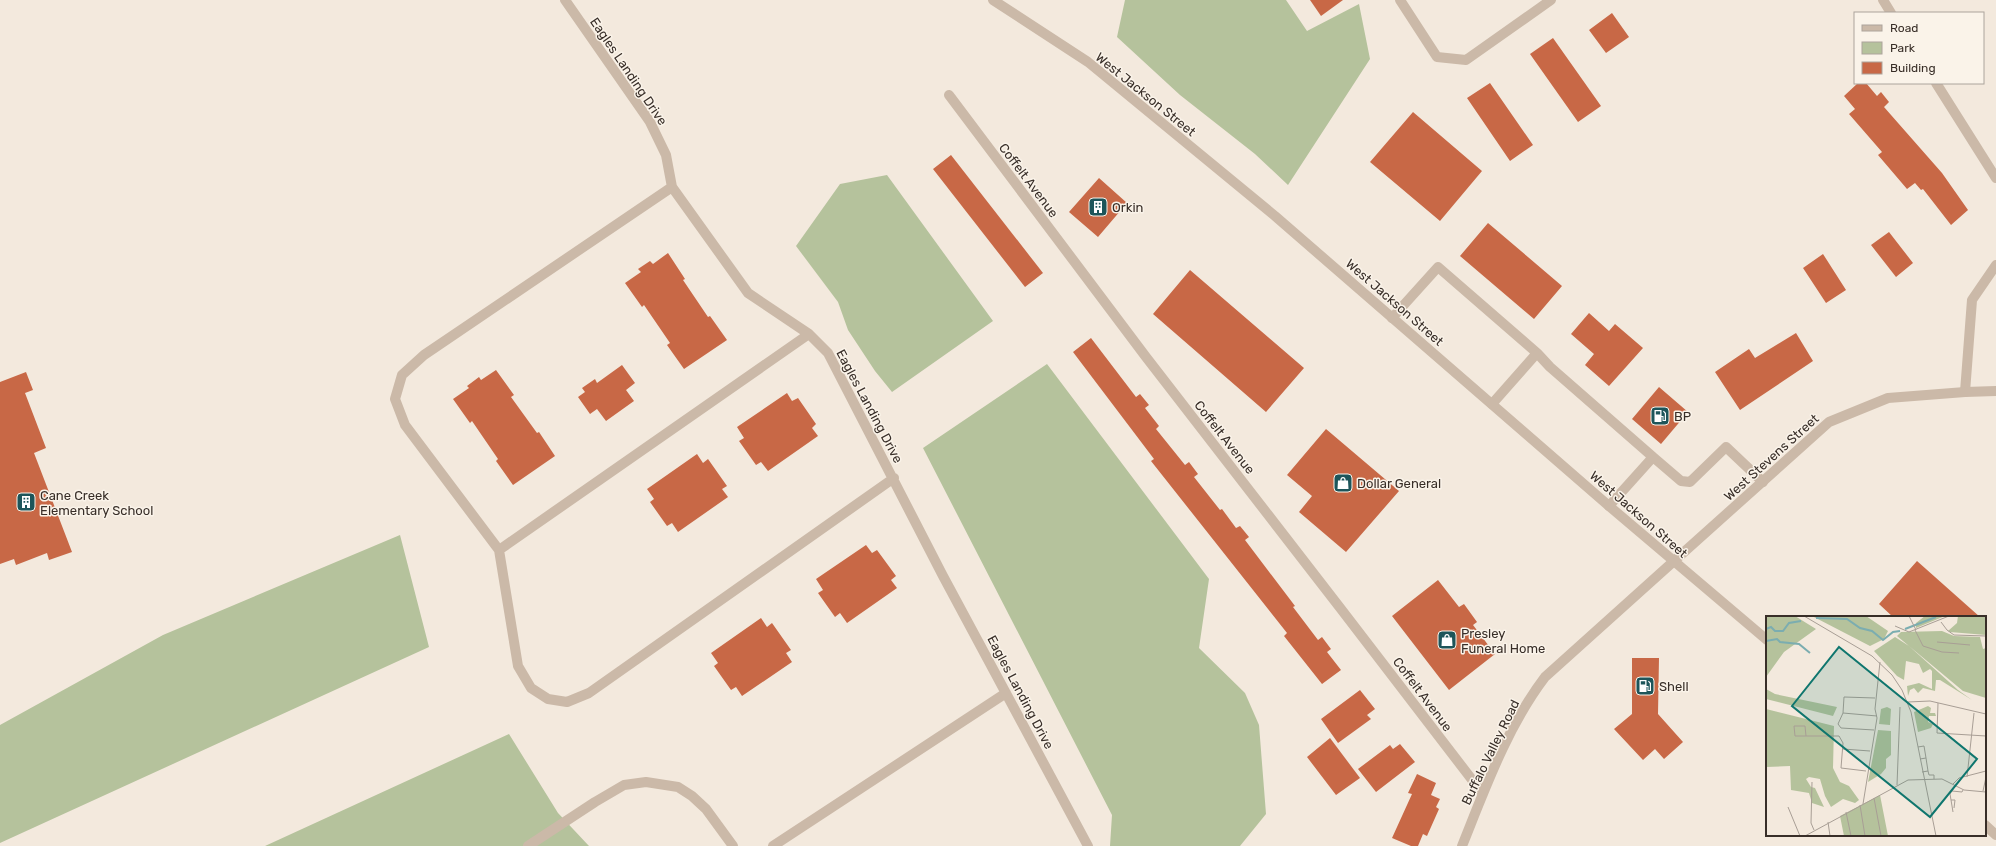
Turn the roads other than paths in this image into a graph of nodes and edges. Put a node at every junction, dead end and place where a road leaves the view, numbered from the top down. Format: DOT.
graph roads {
  1 [pos="564,0"];
  2 [pos="993,0"];
  3 [pos="1400,0"];
  4 [pos="1551,0"];
  5 [pos="1883,0"];
  6 [pos="1890,12"];
  7 [pos="1937,84"];
  8 [pos="949,95"];
  9 [pos="1996,178"];
  10 [pos="672,187"];
  11 [pos="1996,265"];
  12 [pos="1392,318"];
  13 [pos="809,334"];
  14 [pos="1537,353"];
  15 [pos="1996,391"];
  16 [pos="1964,392"];
  17 [pos="1492,404"];
  18 [pos="1653,457"];
  19 [pos="894,478"];
  20 [pos="1763,482"];
  21 [pos="1609,506"];
  22 [pos="499,550"];
  23 [pos="1674,561"];
  24 [pos="1766,639"];
  25 [pos="1006,693"];
  26 [pos="1483,794"];
  27 [pos="1986,827"];
  28 [pos="1996,835"];
  29 [pos="528,846"];
  30 [pos="733,846"];
  31 [pos="773,846"];
  32 [pos="1088,846"];
  33 [pos="1462,846"];
  1 -- 10 [label="street, Eagles Landing Drive"];
  2 -- 12 [label="street, West Jackson Street"];
  3 -- 4 [label="street"];
  5 -- 6 [label="street"];
  7 -- 9 [label="street"];
  8 -- 26 [label="street, Coffelt Avenue"];
  10 -- 13 [label="street, Eagles Landing Drive"];
  10 -- 22 [label="street"];
  11 -- 16 [label="street"];
  12 -- 14 [label="street"];
  12 -- 17 [label="street, West Jackson Street"];
  13 -- 19 [label="street, Eagles Landing Drive"];
  13 -- 22 [label="street"];
  14 -- 17 [label="street"];
  14 -- 18 [label="street"];
  15 -- 16 [label="street, West Stevens Street"];
  16 -- 20 [label="street, West Stevens Street"];
  17 -- 21 [label="street, West Jackson Street"];
  18 -- 20 [label="street"];
  18 -- 21 [label="street"];
  19 -- 22 [label="street"];
  19 -- 25 [label="street, Eagles Landing Drive"];
  20 -- 23 [label="street, West Stevens Street"];
  21 -- 23 [label="street, West Jackson Street"];
  23 -- 24 [label="street, West Jackson Street"];
  23 -- 26 [label="street, Buffalo Valley Road"];
  25 -- 31 [label="street"];
  25 -- 32 [label="street, Eagles Landing Drive"];
  26 -- 33 [label="street, Buffalo Valley Road"];
  27 -- 28 [label="street"];
  29 -- 30 [label="street"];
}
